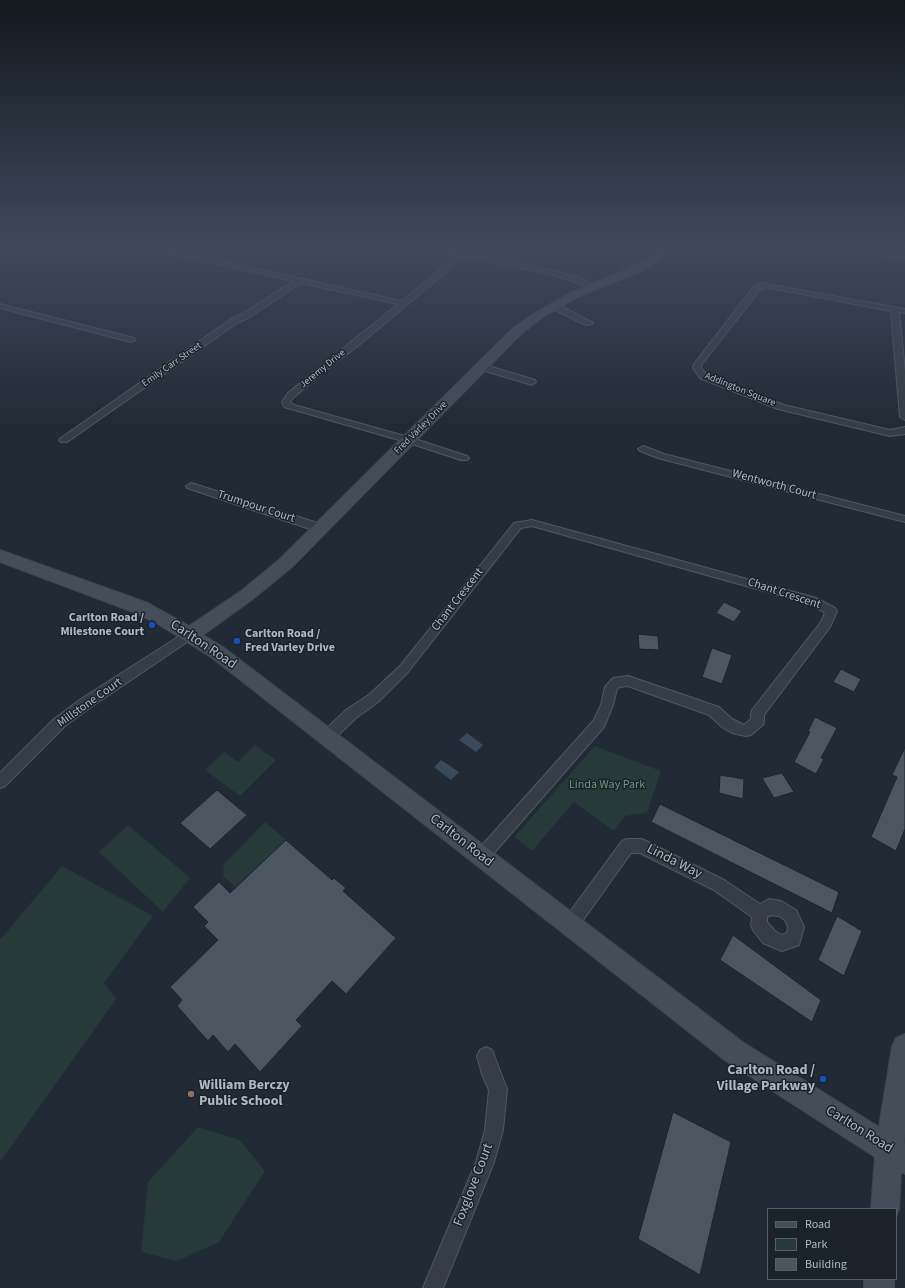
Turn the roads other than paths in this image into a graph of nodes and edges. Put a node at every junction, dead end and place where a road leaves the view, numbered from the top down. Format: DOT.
graph roads {
  1 [pos="0,306"];
  2 [pos="261,306"];
  3 [pos="399,306"];
  4 [pos="554,306"];
  5 [pos="743,306"];
  6 [pos="879,306"];
  7 [pos="895,309"];
  8 [pos="905,311"];
  9 [pos="589,322"];
  10 [pos="131,340"];
  11 [pos="482,367"];
  12 [pos="532,382"];
  13 [pos="905,417"];
  14 [pos="905,430"];
  15 [pos="64,440"];
  16 [pos="409,440"];
  17 [pos="643,449"];
  18 [pos="464,458"];
  19 [pos="191,486"];
  20 [pos="905,519"];
  21 [pos="320,528"];
  22 [pos="0,556"];
  23 [pos="189,635"];
  24 [pos="327,737"];
  25 [pos="0,782"];
  26 [pos="482,856"];
  27 [pos="760,913"];
  28 [pos="570,925"];
  29 [pos="905,1047"];
  30 [pos="486,1056"];
  31 [pos="897,1154"];
  32 [pos="884,1208"];
  33 [pos="433,1288"];
  1 -- 10 [label="street"];
  2 -- 15 [label="street, Emily Carr Street"];
  3 -- 16 [label="street, Jeremy Drive"];
  4 -- 9 [label="street"];
  4 -- 11 [label="street, Fred Varley Drive"];
  5 -- 14 [label="street, Addington Square"];
  6 -- 7 [label="street, Addington Square"];
  7 -- 8 [label="street, Addington Square"];
  7 -- 13 [label="street"];
  11 -- 12 [label="street"];
  11 -- 16 [label="street, Fred Varley Drive"];
  16 -- 18 [label="street"];
  16 -- 21 [label="street, Fred Varley Drive"];
  17 -- 20 [label="street, Wentworth Court"];
  19 -- 21 [label="street, Trumpour Court"];
  21 -- 23 [label="street, Fred Varley Drive"];
  22 -- 23 [label="street, Carlton Road"];
  23 -- 24 [label="street, Carlton Road"];
  23 -- 25 [label="street, Millstone Court"];
  24 -- 26 [label="street, Carlton Road"];
  24 -- 26 [label="street, Chant Crescent"];
  26 -- 28 [label="street, Carlton Road"];
  27 -- 28 [label="street, Linda Way"];
  28 -- 31 [label="street, Carlton Road"];
  29 -- 31 [label="street"];
  30 -- 33 [label="street, Foxglove Court"];
  31 -- 32 [label="street"];
}
